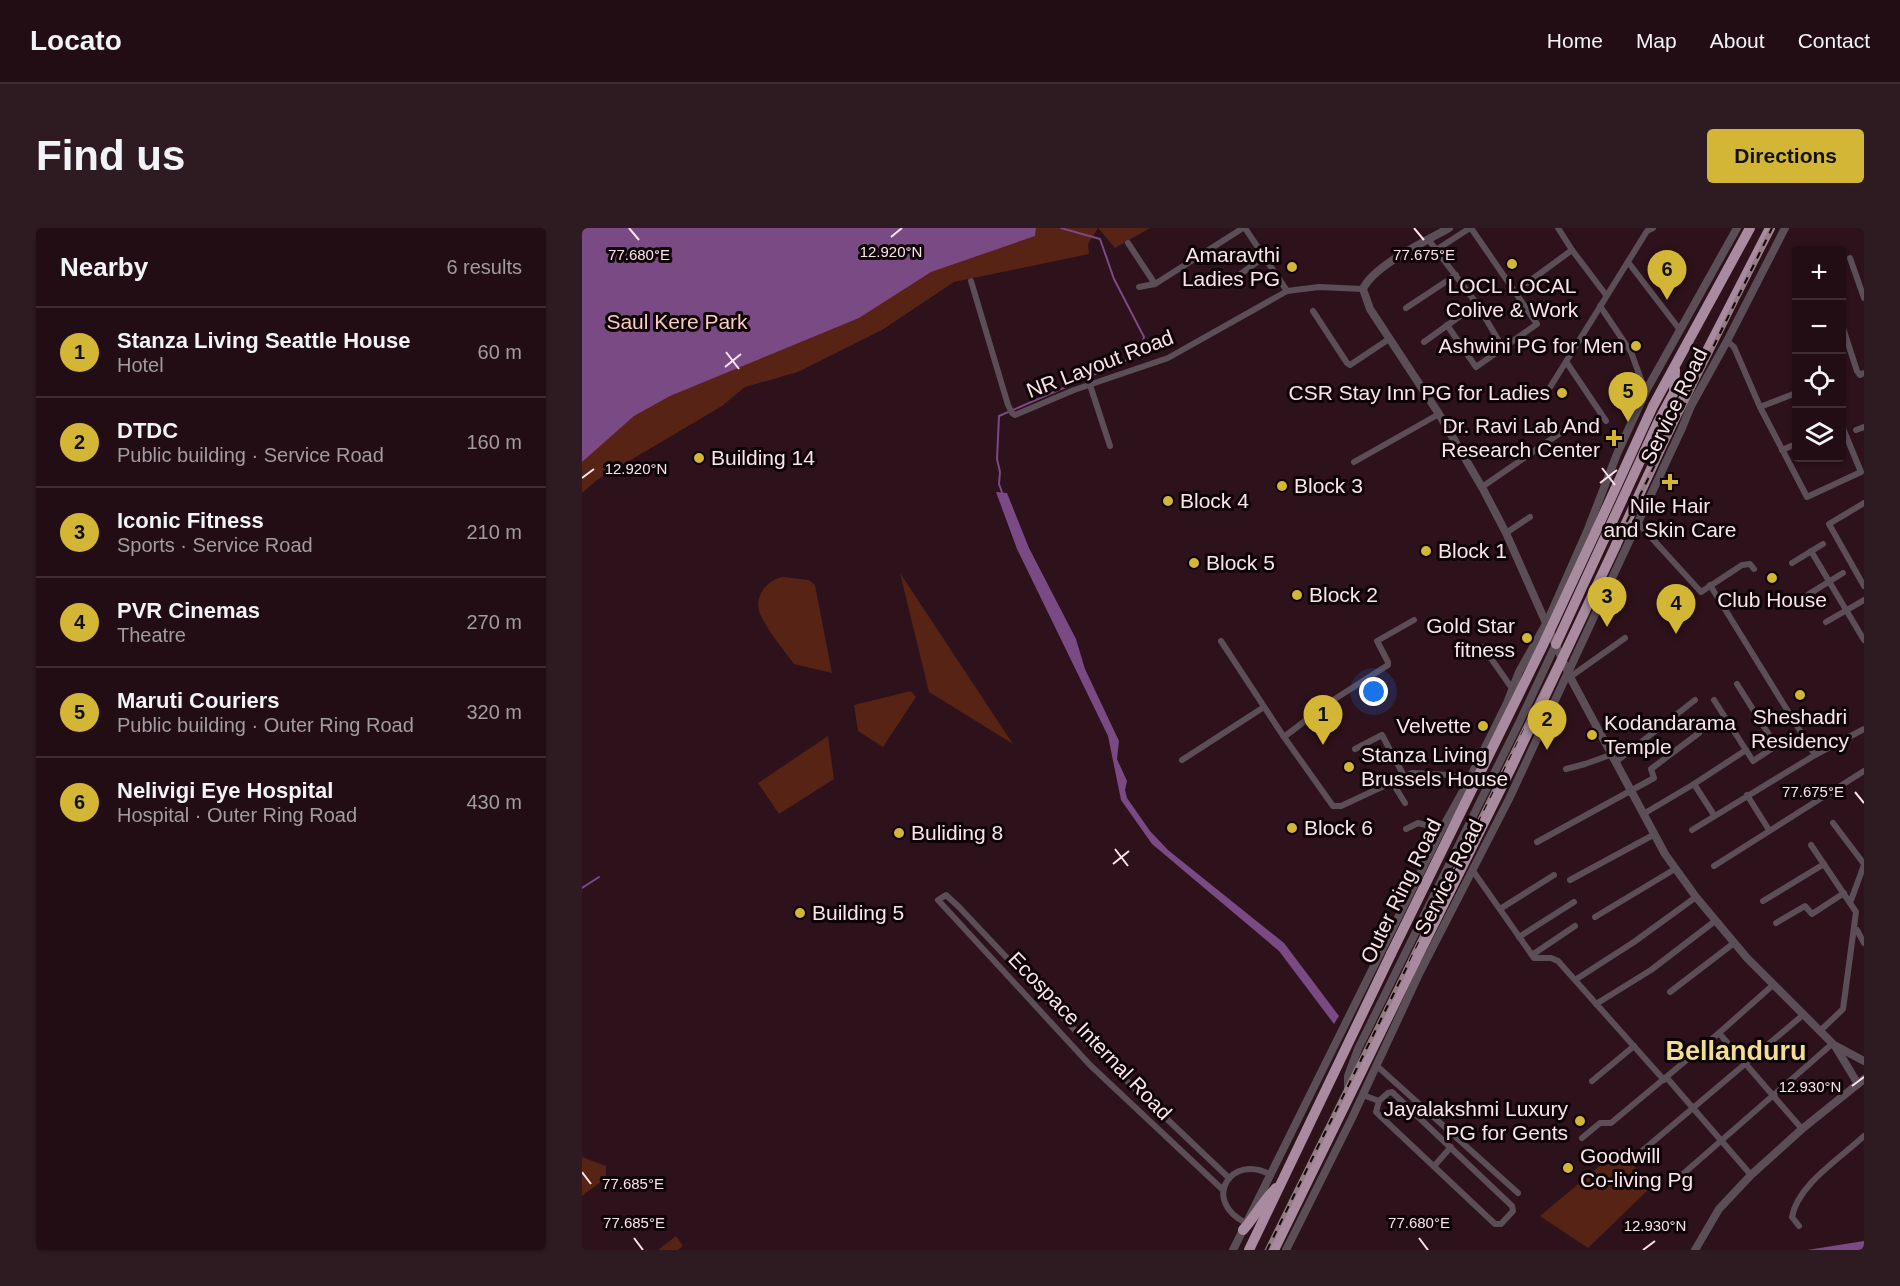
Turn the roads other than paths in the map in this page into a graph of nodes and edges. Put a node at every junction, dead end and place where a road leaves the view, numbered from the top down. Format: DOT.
graph roads {
  1 [pos="1244,228"];
  2 [pos="1449,228"];
  3 [pos="1470,228"];
  4 [pos="1558,228"];
  5 [pos="1653,228"];
  6 [pos="1737,228"];
  7 [pos="1750,228"];
  8 [pos="1770,228"];
  9 [pos="1785,228"];
  10 [pos="1428,239"];
  11 [pos="1128,243"];
  12 [pos="1436,250"];
  13 [pos="1572,250"];
  14 [pos="1264,257"];
  15 [pos="1850,258"];
  16 [pos="1628,262"];
  17 [pos="1456,274"];
  18 [pos="1235,278"];
  19 [pos="970,281"];
  20 [pos="1527,283"];
  21 [pos="1155,284"];
  22 [pos="1138,287"];
  23 [pos="1363,289"];
  24 [pos="1287,291"];
  25 [pos="1606,295"];
  26 [pos="1698,298"];
  27 [pos="1864,298"];
  28 [pos="1477,303"];
  29 [pos="1708,305"];
  30 [pos="1600,306"];
  31 [pos="1406,308"];
  32 [pos="1313,311"];
  33 [pos="1447,325"];
  34 [pos="1680,330"];
  35 [pos="1846,337"];
  36 [pos="1389,339"];
  37 [pos="1727,341"];
  38 [pos="1424,342"];
  39 [pos="1503,348"];
  40 [pos="1567,363"];
  41 [pos="1675,366"];
  42 [pos="1864,373"];
  43 [pos="1090,385"];
  44 [pos="1549,389"];
  45 [pos="1647,389"];
  46 [pos="1792,395"];
  47 [pos="1689,397"];
  48 [pos="1760,407"];
  49 [pos="1439,414"];
  50 [pos="1605,421"];
  51 [pos="1864,427"];
  52 [pos="1566,429"];
  53 [pos="1856,430"];
  54 [pos="1846,436"];
  55 [pos="1110,446"];
  56 [pos="1792,446"];
  57 [pos="1782,450"];
  58 [pos="1354,462"];
  59 [pos="1482,487"];
  60 [pos="1864,503"];
  61 [pos="1530,517"];
  62 [pos="1638,523"];
  63 [pos="1506,533"];
  64 [pos="1823,544"];
  65 [pos="1811,551"];
  66 [pos="1792,563"];
  67 [pos="1754,569"];
  68 [pos="1843,573"];
  69 [pos="1829,581"];
  70 [pos="1710,585"];
  71 [pos="1864,586"];
  72 [pos="1809,594"];
  73 [pos="1864,600"];
  74 [pos="1847,611"];
  75 [pos="1414,620"];
  76 [pos="1547,622"];
  77 [pos="1826,622"];
  78 [pos="1625,638"];
  79 [pos="1864,640"];
  80 [pos="1221,641"];
  81 [pos="1556,644"];
  82 [pos="1483,647"];
  83 [pos="1569,674"];
  84 [pos="1737,684"];
  85 [pos="1512,687"];
  86 [pos="1695,700"];
  87 [pos="1714,700"];
  88 [pos="1527,706"];
  89 [pos="1264,707"];
  90 [pos="1864,729"];
  91 [pos="1541,730"];
  92 [pos="1699,733"];
  93 [pos="1284,737"];
  94 [pos="1355,749"];
  95 [pos="1746,750"];
  96 [pos="1815,755"];
  97 [pos="1615,757"];
  98 [pos="1182,760"];
  99 [pos="1566,768"];
  100 [pos="1864,771"];
  101 [pos="1404,776"];
  102 [pos="1392,782"];
  103 [pos="1468,782"];
  104 [pos="1694,784"];
  105 [pos="1632,791"];
  106 [pos="1747,795"];
  107 [pos="1405,804"];
  108 [pos="1645,813"];
  109 [pos="1714,815"];
  110 [pos="1833,823"];
  111 [pos="1406,829"];
  112 [pos="1442,829"];
  113 [pos="1692,830"];
  114 [pos="1769,830"];
  115 [pos="1655,834"];
  116 [pos="1538,842"];
  117 [pos="1811,845"];
  118 [pos="1824,864"];
  119 [pos="1864,865"];
  120 [pos="1714,866"];
  121 [pos="1675,869"];
  122 [pos="1473,871"];
  123 [pos="1554,875"];
  124 [pos="1570,879"];
  125 [pos="1844,893"];
  126 [pos="1696,897"];
  127 [pos="1763,901"];
  128 [pos="1574,902"];
  129 [pos="1850,903"];
  130 [pos="958,907"];
  131 [pos="1500,909"];
  132 [pos="951,913"];
  133 [pos="1595,917"];
  134 [pos="1715,921"];
  135 [pos="1776,923"];
  136 [pos="977,925"];
  137 [pos="1575,926"];
  138 [pos="1864,927"];
  139 [pos="1855,931"];
  140 [pos="969,933"];
  141 [pos="1519,937"];
  142 [pos="1734,943"];
  143 [pos="1864,943"];
  144 [pos="1532,955"];
  145 [pos="1026,979"];
  146 [pos="1575,980"];
  147 [pos="1773,985"];
  148 [pos="1017,987"];
  149 [pos="1670,992"];
  150 [pos="1596,1004"];
  151 [pos="1803,1016"];
  152 [pos="1820,1031"];
  153 [pos="1719,1033"];
  154 [pos="1086,1042"];
  155 [pos="1834,1045"];
  156 [pos="1634,1046"];
  157 [pos="1076,1051"];
  158 [pos="1864,1061"];
  159 [pos="1746,1065"];
  160 [pos="1377,1066"];
  161 [pos="1665,1079"];
  162 [pos="1592,1081"];
  163 [pos="1861,1081"];
  164 [pos="1363,1095"];
  165 [pos="1774,1095"];
  166 [pos="1348,1100"];
  167 [pos="1379,1101"];
  168 [pos="1692,1109"];
  169 [pos="1802,1129"];
  170 [pos="1300,1132"];
  171 [pos="1582,1138"];
  172 [pos="1722,1141"];
  173 [pos="1862,1141"];
  174 [pos="1451,1147"];
  175 [pos="1635,1157"];
  176 [pos="1435,1165"];
  177 [pos="1683,1174"];
  178 [pos="1270,1175"];
  179 [pos="1751,1175"];
  180 [pos="1229,1178"];
  181 [pos="1282,1181"];
  182 [pos="1223,1190"];
  183 [pos="1518,1193"];
  184 [pos="1798,1226"];
  185 [pos="1244,1227"];
  186 [pos="1290,1229"];
  187 [pos="1233,1250"];
  188 [pos="1250,1250"];
  189 [pos="1274,1250"];
  190 [pos="1286,1250"];
  191 [pos="1695,1250"];
  1 -- 14 [label="street"];
  1 -- 21 [label="street"];
  2 -- 10 [label="street"];
  3 -- 12 [label="street"];
  3 -- 39 [label="street"];
  4 -- 13 [label="street"];
  5 -- 16 [label="street"];
  6 -- 26 [label="street"];
  7 -- 29 [label="highway, Outer Ring Road"];
  8 -- 47 [label="highway, Outer Ring Road"];
  9 -- 37 [label="street, Service Road"];
  10 -- 12 [label="street"];
  10 -- 23 [label="street"];
  11 -- 21 [label="street"];
  12 -- 17 [label="street"];
  13 -- 20 [label="street"];
  13 -- 25 [label="street"];
  14 -- 18 [label="street"];
  14 -- 24 [label="street"];
  15 -- 27 [label="street"];
  16 -- 25 [label="street"];
  16 -- 34 [label="street"];
  17 -- 28 [label="street"];
  17 -- 31 [label="street"];
  19 -- 43 [label="street, NR Layout Road"];
  21 -- 22 [label="street"];
  23 -- 24 [label="street, NR Layout Road"];
  23 -- 36 [label="street"];
  24 -- 43 [label="street, NR Layout Road"];
  25 -- 30 [label="street"];
  26 -- 29 [label="highway"];
  26 -- 34 [label="street"];
  28 -- 33 [label="street"];
  28 -- 39 [label="street"];
  29 -- 41 [label="highway, Outer Ring Road"];
  30 -- 40 [label="street"];
  30 -- 45 [label="street"];
  32 -- 36 [label="street"];
  33 -- 38 [label="street"];
  33 -- 39 [label="street"];
  34 -- 45 [label="street"];
  35 -- 42 [label="street"];
  36 -- 49 [label="street"];
  37 -- 47 [label="street, Service Road"];
  37 -- 48 [label="street"];
  40 -- 44 [label="street"];
  40 -- 50 [label="street"];
  41 -- 81 [label="highway"];
  41 -- 170 [label="highway, Outer Ring Road, bridge"];
  43 -- 55 [label="street"];
  45 -- 76 [label="street"];
  46 -- 48 [label="street"];
  47 -- 62 [label="street, Service Road"];
  47 -- 166 [label="highway, Outer Ring Road, bridge"];
  48 -- 57 [label="street"];
  49 -- 58 [label="street"];
  49 -- 59 [label="street"];
  51 -- 53 [label="street"];
  52 -- 59 [label="street"];
  54 -- 57 [label="street"];
  56 -- 57 [label="street"];
  59 -- 63 [label="street"];
  60 -- 71 [label="street"];
  61 -- 63 [label="street"];
  62 -- 70 [label="street"];
  62 -- 83 [label="street, Service Road"];
  63 -- 76 [label="street"];
  64 -- 65 [label="street"];
  65 -- 66 [label="street"];
  65 -- 69 [label="street"];
  67 -- 70 [label="street"];
  68 -- 69 [label="street"];
  69 -- 72 [label="street"];
  69 -- 74 [label="street"];
  70 -- 96 [label="street"];
  73 -- 74 [label="street"];
  74 -- 77 [label="street"];
  74 -- 79 [label="street"];
  75 -- 93 [label="street"];
  76 -- 81 [label="street"];
  76 -- 85 [label="street"];
  78 -- 83 [label="street"];
  80 -- 89 [label="street"];
  81 -- 83 [label="street"];
  81 -- 88 [label="street"];
  82 -- 85 [label="street"];
  83 -- 91 [label="street, Service Road"];
  83 -- 97 [label="street"];
  84 -- 95 [label="street"];
  85 -- 88 [label="street"];
  85 -- 103 [label="street"];
  86 -- 97 [label="street"];
  87 -- 95 [label="street"];
  88 -- 91 [label="street"];
  88 -- 166 [label="street"];
  89 -- 93 [label="street"];
  89 -- 98 [label="street"];
  90 -- 96 [label="street"];
  91 -- 122 [label="street, Service Road"];
  92 -- 105 [label="street"];
  93 -- 102 [label="street"];
  94 -- 101 [label="street"];
  95 -- 104 [label="street"];
  96 -- 106 [label="street"];
  97 -- 99 [label="street"];
  97 -- 105 [label="street"];
  100 -- 114 [label="street"];
  101 -- 102 [label="street"];
  101 -- 103 [label="street"];
  102 -- 107 [label="street"];
  103 -- 112 [label="street"];
  104 -- 108 [label="street"];
  104 -- 109 [label="street"];
  105 -- 108 [label="street"];
  105 -- 116 [label="street"];
  106 -- 109 [label="street"];
  106 -- 114 [label="street"];
  108 -- 115 [label="street"];
  109 -- 113 [label="street"];
  110 -- 119 [label="street"];
  111 -- 112 [label="street"];
  112 -- 170 [label="street"];
  114 -- 120 [label="street"];
  115 -- 121 [label="street"];
  115 -- 124 [label="street"];
  117 -- 118 [label="street"];
  118 -- 125 [label="street"];
  118 -- 127 [label="street"];
  119 -- 129 [label="street"];
  121 -- 126 [label="street"];
  121 -- 133 [label="street"];
  122 -- 131 [label="street"];
  122 -- 160 [label="street, Service Road"];
  123 -- 131 [label="street"];
  125 -- 129 [label="street"];
  125 -- 135 [label="street"];
  126 -- 134 [label="street"];
  126 -- 146 [label="street"];
  128 -- 141 [label="street"];
  129 -- 139 [label="street"];
  130 -- 132 [label="street"];
  130 -- 132 [label="street, Ecospace Internal Road"];
  130 -- 136 [label="street, Ecospace Internal Road"];
  131 -- 141 [label="street"];
  132 -- 140 [label="street, Ecospace Internal Road"];
  134 -- 142 [label="street"];
  134 -- 150 [label="street"];
  136 -- 140 [label="street"];
  136 -- 145 [label="street, Ecospace Internal Road"];
  137 -- 144 [label="street"];
  138 -- 139 [label="street"];
  139 -- 143 [label="street"];
  139 -- 152 [label="street"];
  140 -- 148 [label="street, Ecospace Internal Road"];
  141 -- 144 [label="street"];
  142 -- 147 [label="street"];
  142 -- 149 [label="street"];
  144 -- 146 [label="street"];
  145 -- 148 [label="street"];
  145 -- 154 [label="street, Ecospace Internal Road"];
  146 -- 150 [label="street"];
  147 -- 151 [label="street"];
  147 -- 153 [label="street"];
  148 -- 157 [label="street, Ecospace Internal Road"];
  150 -- 156 [label="street"];
  151 -- 152 [label="street"];
  151 -- 159 [label="street"];
  152 -- 155 [label="street"];
  153 -- 159 [label="street"];
  153 -- 161 [label="street"];
  154 -- 157 [label="street"];
  154 -- 180 [label="street, Ecospace Internal Road"];
  155 -- 158 [label="street"];
  155 -- 163 [label="street"];
  155 -- 165 [label="street"];
  156 -- 161 [label="street"];
  156 -- 162 [label="street"];
  157 -- 182 [label="street, Ecospace Internal Road"];
  159 -- 165 [label="street"];
  159 -- 168 [label="street"];
  160 -- 164 [label="street, Service Road"];
  160 -- 183 [label="street"];
  161 -- 168 [label="street"];
  161 -- 171 [label="street"];
  163 -- 169 [label="street"];
  164 -- 167 [label="street"];
  164 -- 186 [label="street, Service Road"];
  165 -- 169 [label="street"];
  165 -- 172 [label="street"];
  166 -- 186 [label="highway, Outer Ring Road"];
  167 -- 174 [label="street"];
  167 -- 176 [label="street"];
  168 -- 172 [label="street"];
  168 -- 175 [label="street"];
  169 -- 179 [label="street"];
  170 -- 178 [label="street"];
  170 -- 181 [label="highway, Outer Ring Road"];
  172 -- 177 [label="street"];
  172 -- 179 [label="street"];
  173 -- 184 [label="street"];
  174 -- 176 [label="street"];
  174 -- 176 [label="street"];
  178 -- 180 [label="street"];
  178 -- 185 [label="street"];
  179 -- 191 [label="street"];
  180 -- 182 [label="street"];
  181 -- 185 [label="highway"];
  181 -- 188 [label="highway, Outer Ring Road"];
  182 -- 185 [label="street, Ecospace Internal Road"];
  185 -- 187 [label="street"];
  186 -- 189 [label="highway, Outer Ring Road"];
  186 -- 190 [label="street, Service Road"];
}
